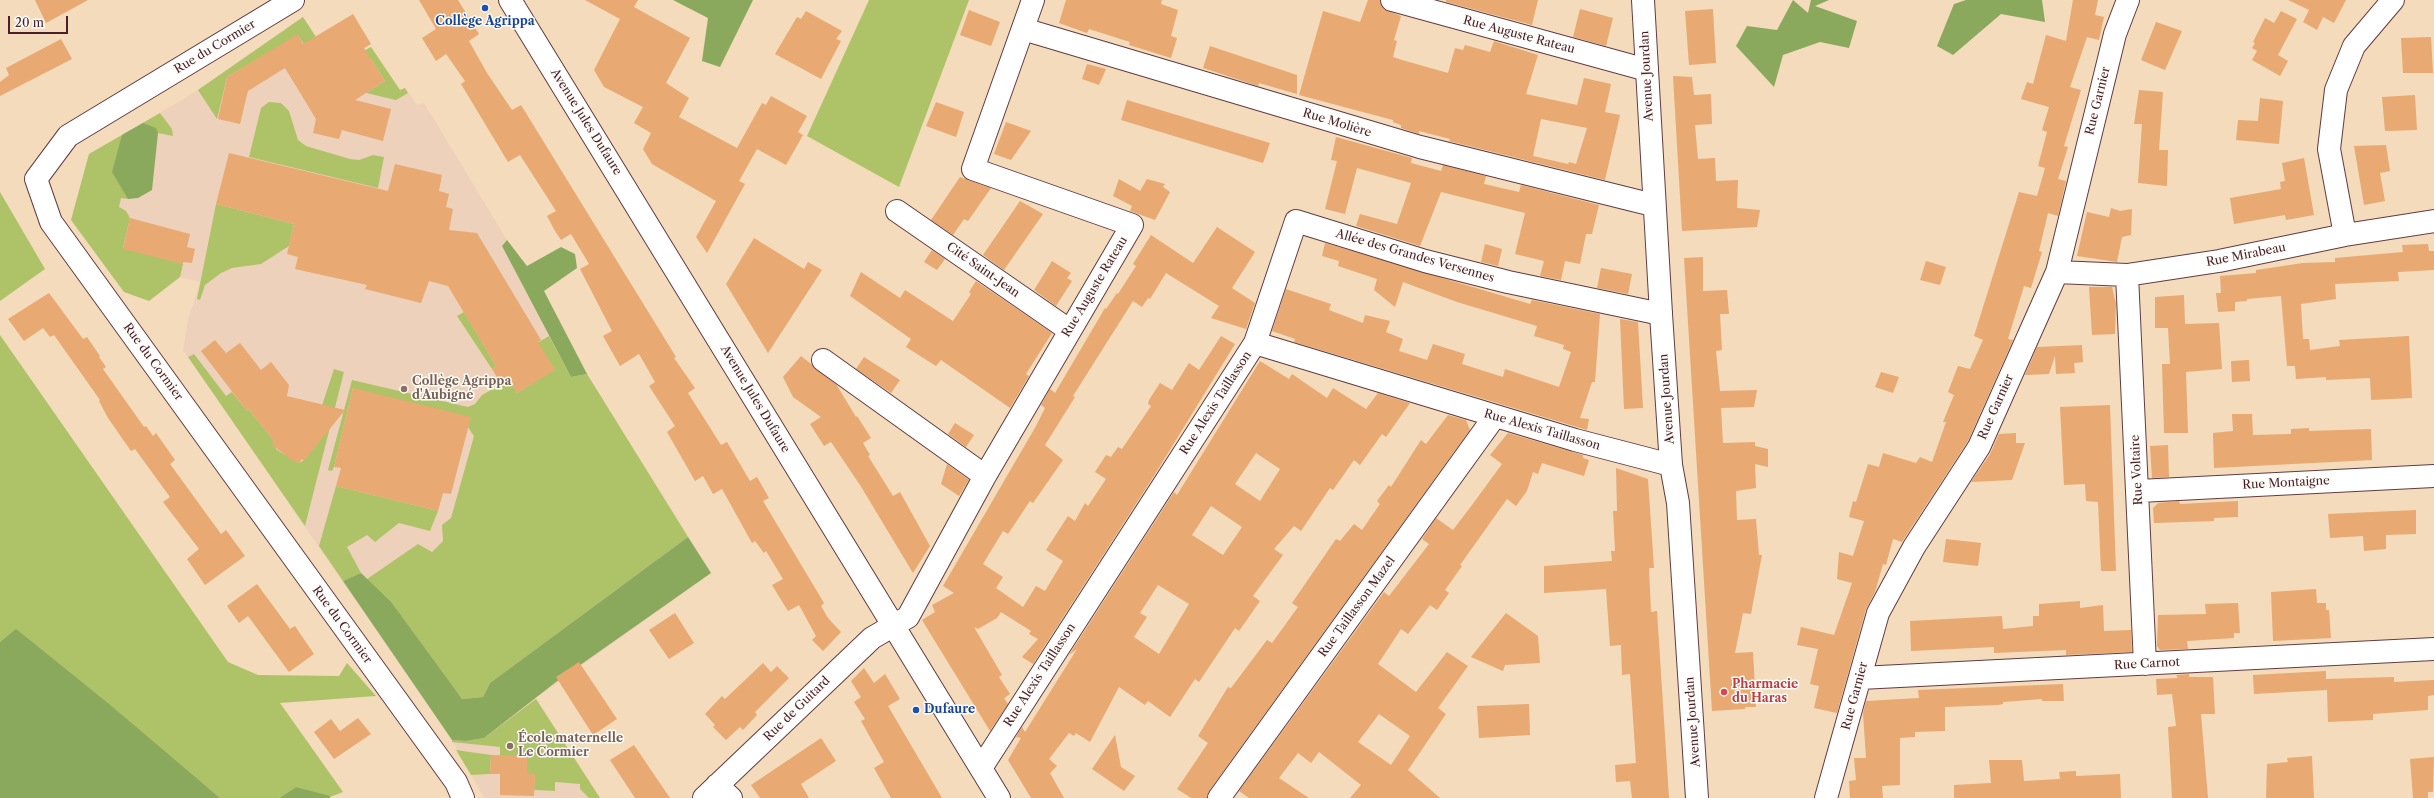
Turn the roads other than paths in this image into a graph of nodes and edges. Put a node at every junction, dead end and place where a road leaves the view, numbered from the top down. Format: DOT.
graph roads {
  1 [pos="293,0"];
  2 [pos="510,0"];
  3 [pos="1033,0"];
  4 [pos="1392,0"];
  5 [pos="1643,0"];
  6 [pos="2128,0"];
  7 [pos="2393,0"];
  8 [pos="1023,29"];
  9 [pos="1647,70"];
  10 [pos="1653,205"];
  11 [pos="897,211"];
  12 [pos="2434,221"];
  13 [pos="2344,235"];
  14 [pos="2057,272"];
  15 [pos="2127,275"];
  16 [pos="1660,314"];
  17 [pos="1070,330"];
  18 [pos="1255,343"];
  19 [pos="824,360"];
  20 [pos="1495,416"];
  21 [pos="1671,465"];
  22 [pos="985,476"];
  23 [pos="2434,476"];
  24 [pos="2139,491"];
  25 [pos="894,624"];
  26 [pos="2434,648"];
  27 [pos="2145,664"];
  28 [pos="1860,678"];
  29 [pos="981,768"];
  30 [pos="717,794"];
  31 [pos="463,798"];
  32 [pos="999,798"];
  33 [pos="1219,798"];
  34 [pos="1697,798"];
  35 [pos="1826,798"];
  1 -- 31 [label="street, Rue du Cormier"];
  2 -- 25 [label="street, Avenue Jules Dufaure"];
  3 -- 8 [label="street, Rue Auguste Rateau"];
  4 -- 9 [label="street, Rue Auguste Rateau"];
  5 -- 9 [label="street, Avenue Jourdan"];
  6 -- 14 [label="street, Rue Garnier"];
  7 -- 13 [label="street"];
  8 -- 10 [label="street, Rue Molière"];
  8 -- 17 [label="street, Rue Auguste Rateau"];
  9 -- 10 [label="street, Avenue Jourdan"];
  10 -- 16 [label="street, Avenue Jourdan"];
  11 -- 17 [label="street, Cité Saint-Jean"];
  12 -- 13 [label="street, Rue Mirabeau"];
  13 -- 15 [label="street, Rue Mirabeau"];
  14 -- 15 [label="street, Rue Mirabeau"];
  14 -- 28 [label="street, Rue Garnier"];
  15 -- 24 [label="street, Rue Voltaire"];
  16 -- 18 [label="street, Allée des Grandes Versennes"];
  16 -- 21 [label="street, Avenue Jourdan"];
  17 -- 22 [label="street, Rue Auguste Rateau"];
  18 -- 20 [label="street, Rue Alexis Taillasson"];
  18 -- 29 [label="street, Rue Alexis Taillasson"];
  19 -- 22 [label="street"];
  20 -- 21 [label="street, Rue Alexis Taillasson"];
  20 -- 33 [label="street, Rue Taillasson Mazel"];
  21 -- 34 [label="street, Avenue Jourdan"];
  22 -- 25 [label="street, Rue Auguste Rateau"];
  23 -- 24 [label="street, Rue Montaigne"];
  24 -- 27 [label="street, Rue Voltaire"];
  25 -- 29 [label="street, Avenue Jules Dufaure"];
  25 -- 30 [label="street, Rue de Guitard"];
  26 -- 27 [label="street, Rue Carnot"];
  27 -- 28 [label="street, Rue Carnot"];
  28 -- 35 [label="street, Rue Garnier"];
  29 -- 32 [label="street, Avenue Jules Dufaure"];
}
